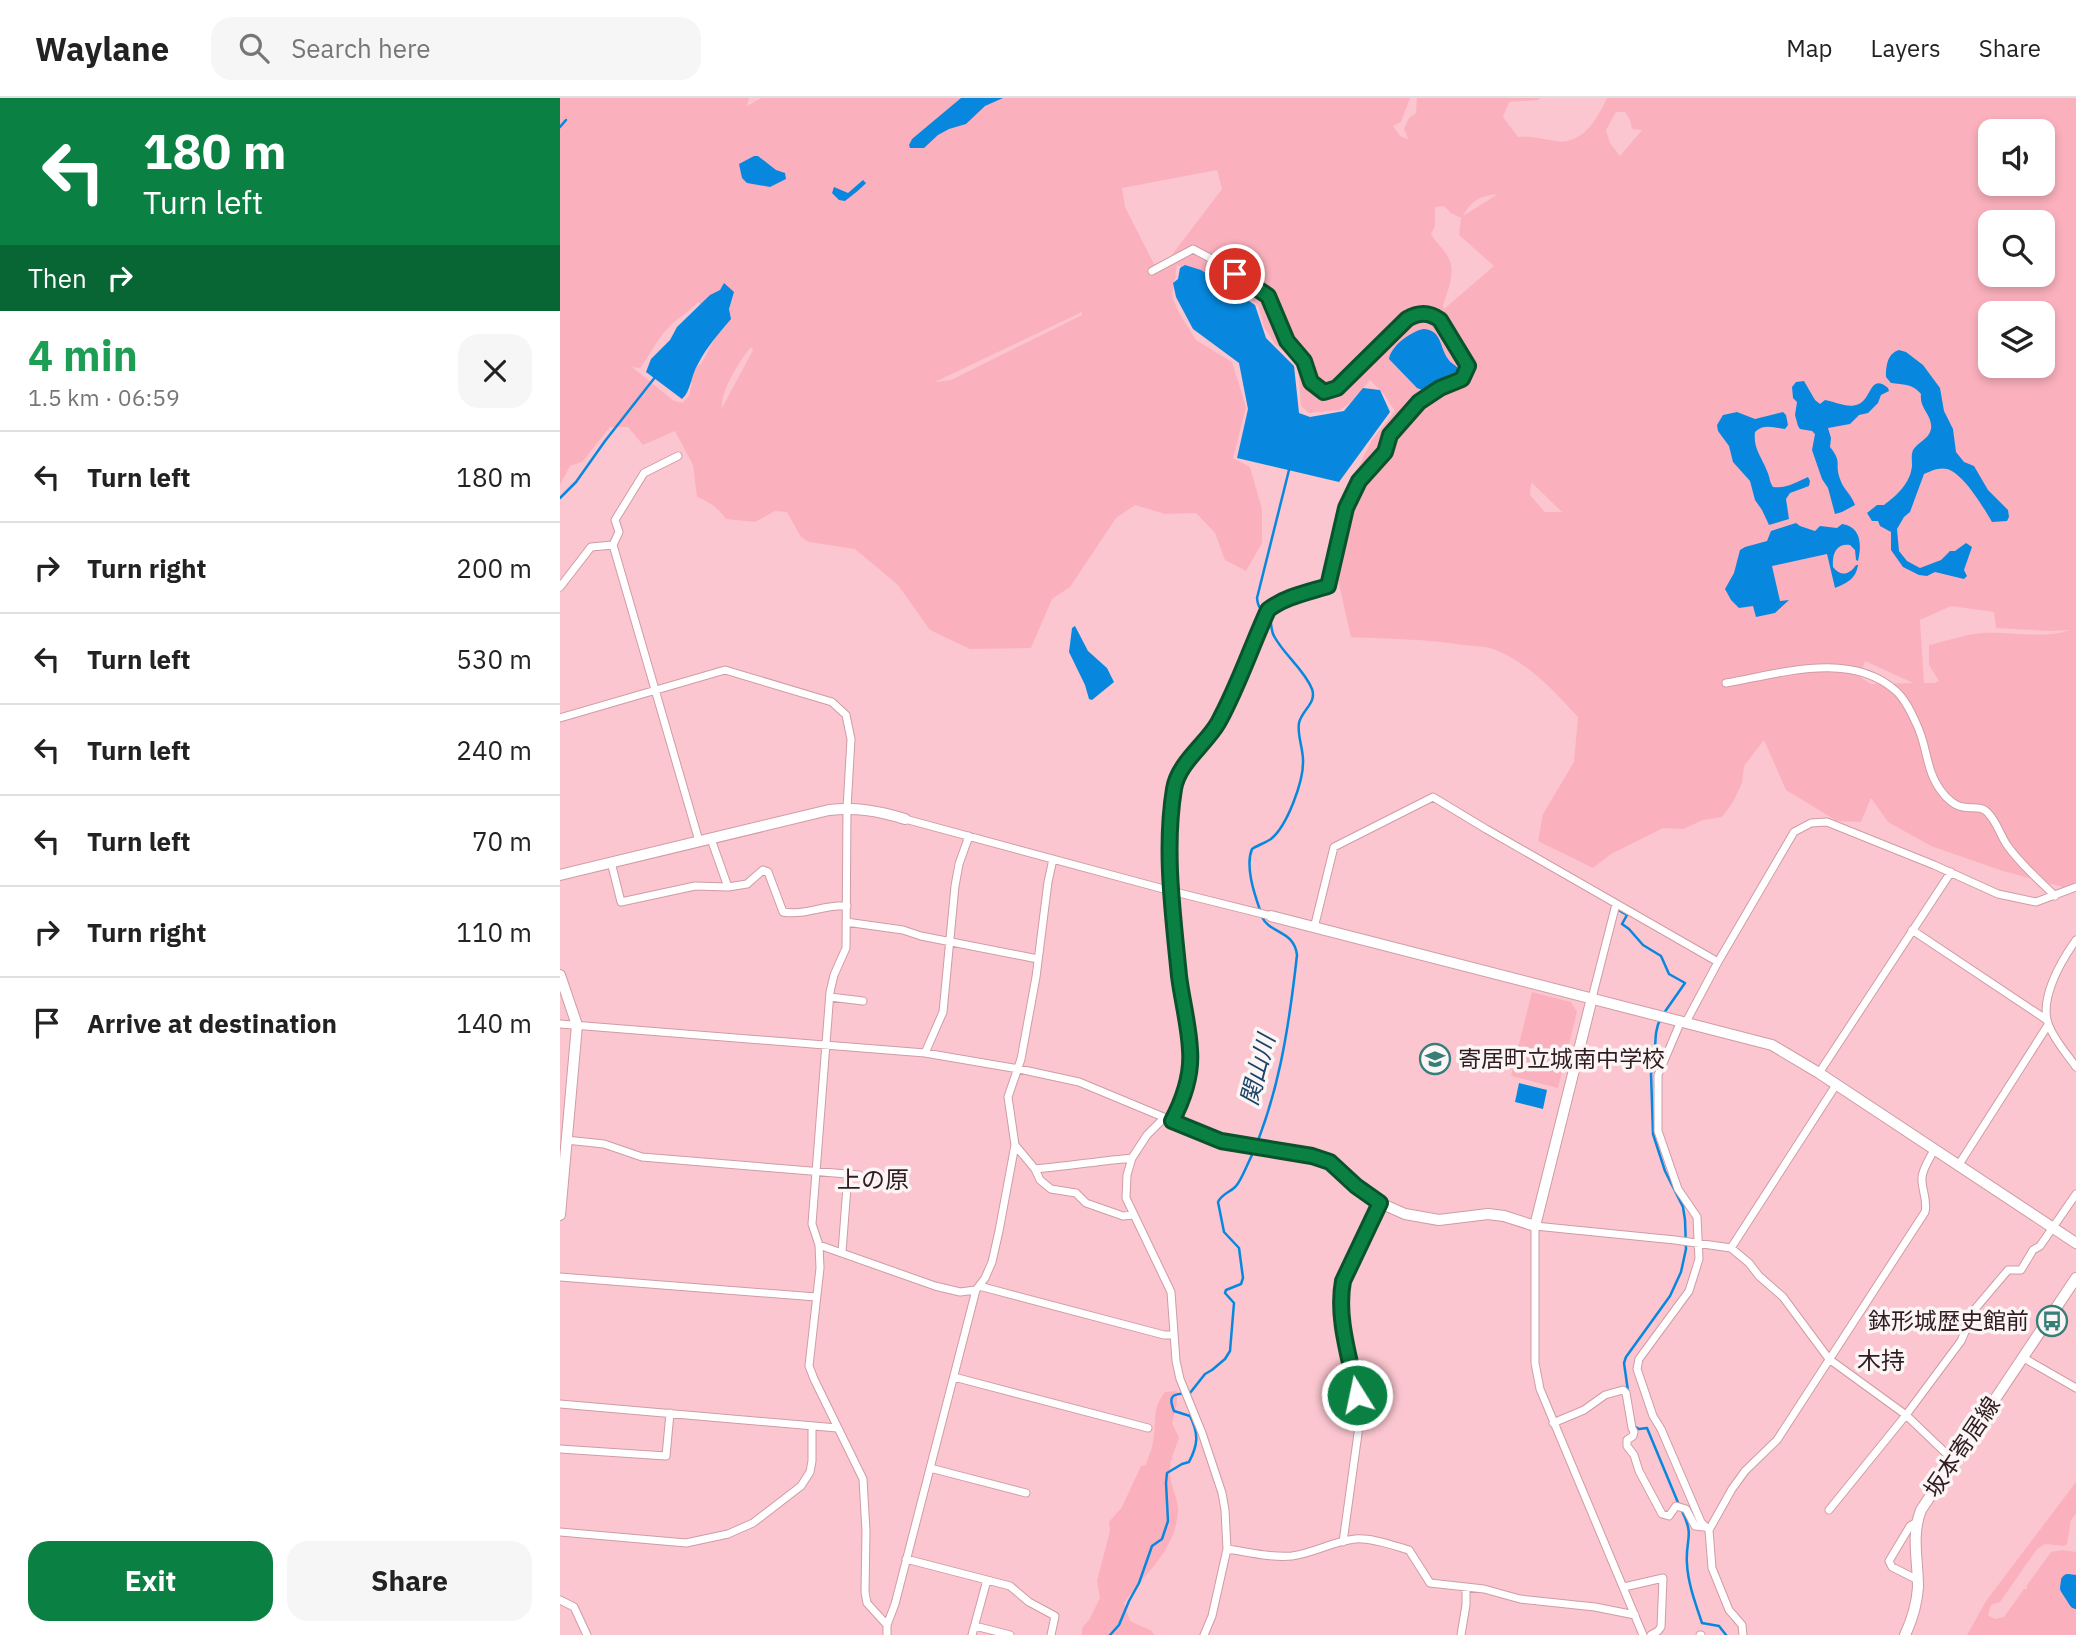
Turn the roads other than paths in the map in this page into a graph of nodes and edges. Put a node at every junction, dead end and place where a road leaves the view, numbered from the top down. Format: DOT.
graph roads {
  1 [pos="1152,271"];
  2 [pos="678,456"];
  3 [pos="614,545"];
  4 [pos="560,587"];
  5 [pos="1726,683"];
  6 [pos="655,691"];
  7 [pos="560,718"];
  8 [pos="847,808"];
  9 [pos="905,819"];
  10 [pos="970,836"];
  11 [pos="711,839"];
  12 [pos="698,841"];
  13 [pos="1053,859"];
  14 [pos="611,862"];
  15 [pos="1951,872"];
  16 [pos="560,874"];
  17 [pos="728,887"];
  18 [pos="2076,887"];
  19 [pos="1171,891"];
  20 [pos="2055,896"];
  21 [pos="1616,904"];
  22 [pos="847,906"];
  23 [pos="1271,916"];
  24 [pos="846,922"];
  25 [pos="1314,928"];
  26 [pos="1912,930"];
  27 [pos="2076,940"];
  28 [pos="949,942"];
  29 [pos="1038,959"];
  30 [pos="1717,962"];
  31 [pos="560,975"];
  32 [pos="830,998"];
  33 [pos="1592,998"];
  34 [pos="863,1001"];
  35 [pos="1684,1022"];
  36 [pos="2048,1022"];
  37 [pos="560,1024"];
  38 [pos="577,1025"];
  39 [pos="827,1044"];
  40 [pos="925,1053"];
  41 [pos="2075,1064"];
  42 [pos="1019,1069"];
  43 [pos="1818,1073"];
  44 [pos="1836,1085"];
  45 [pos="1168,1120"];
  46 [pos="1015,1145"];
  47 [pos="1262,1147"];
  48 [pos="564,1148"];
  49 [pos="1934,1150"];
  50 [pos="1132,1158"];
  51 [pos="1958,1166"];
  52 [pos="1035,1169"];
  53 [pos="816,1171"];
  54 [pos="848,1174"];
  55 [pos="859,1175"];
  56 [pos="2076,1194"];
  57 [pos="1380,1203"];
  58 [pos="560,1215"];
  59 [pos="1133,1215"];
  60 [pos="1535,1226"];
  61 [pos="2053,1228"];
  62 [pos="2076,1243"];
  63 [pos="1700,1244"];
  64 [pos="819,1245"];
  65 [pos="1731,1248"];
  66 [pos="842,1252"];
  67 [pos="560,1278"];
  68 [pos="2076,1278"];
  69 [pos="977,1288"];
  70 [pos="816,1297"];
  71 [pos="1174,1335"];
  72 [pos="2022,1357"];
  73 [pos="1829,1359"];
  74 [pos="954,1377"];
  75 [pos="2076,1388"];
  76 [pos="560,1404"];
  77 [pos="670,1413"];
  78 [pos="1906,1415"];
  79 [pos="1553,1423"];
  80 [pos="812,1426"];
  81 [pos="837,1428"];
  82 [pos="1148,1428"];
  83 [pos="560,1449"];
  84 [pos="1953,1460"];
  85 [pos="930,1468"];
  86 [pos="1026,1493"];
  87 [pos="1829,1510"];
  88 [pos="1917,1522"];
  89 [pos="1707,1529"];
  90 [pos="560,1532"];
  91 [pos="1343,1542"];
  92 [pos="1227,1549"];
  93 [pos="906,1559"];
  94 [pos="987,1580"];
  95 [pos="1918,1580"];
  96 [pos="1466,1587"];
  97 [pos="1624,1587"];
  98 [pos="560,1600"];
  99 [pos="1635,1615"];
  100 [pos="887,1625"];
  101 [pos="975,1626"];
  102 [pos="587,1635"];
  103 [pos="887,1635"];
  104 [pos="972,1635"];
  105 [pos="1010,1635"];
  106 [pos="1051,1635"];
  107 [pos="1203,1635"];
  108 [pos="1461,1635"];
  109 [pos="1643,1635"];
  110 [pos="1651,1635"];
  111 [pos="1743,1635"];
  112 [pos="1905,1635"];
  1 -- 19 [label="street"];
  2 -- 3 [label="street"];
  3 -- 4 [label="street"];
  3 -- 6 [label="street"];
  5 -- 20 [label="street"];
  6 -- 7 [label="street"];
  6 -- 8 [label="street"];
  6 -- 12 [label="street"];
  8 -- 9 [label="street"];
  8 -- 11 [label="street"];
  8 -- 22 [label="street"];
  9 -- 10 [label="street"];
  10 -- 13 [label="street"];
  10 -- 28 [label="street"];
  11 -- 12 [label="street"];
  11 -- 17 [label="street"];
  12 -- 14 [label="street"];
  13 -- 19 [label="street"];
  13 -- 29 [label="street"];
  14 -- 16 [label="street"];
  14 -- 17 [label="street"];
  15 -- 20 [label="street"];
  15 -- 26 [label="street"];
  15 -- 30 [label="street"];
  17 -- 22 [label="street"];
  18 -- 20 [label="street"];
  19 -- 23 [label="street"];
  19 -- 45 [label="street"];
  21 -- 25 [label="street"];
  21 -- 30 [label="street"];
  21 -- 33 [label="street"];
  22 -- 24 [label="street"];
  23 -- 25 [label="street"];
  24 -- 28 [label="street"];
  24 -- 32 [label="street"];
  25 -- 33 [label="street"];
  26 -- 36 [label="street"];
  26 -- 43 [label="street"];
  27 -- 36 [label="street"];
  28 -- 29 [label="street"];
  28 -- 40 [label="street"];
  29 -- 42 [label="street"];
  30 -- 35 [label="street"];
  31 -- 38 [label="street"];
  32 -- 34 [label="street"];
  32 -- 39 [label="street"];
  33 -- 35 [label="street"];
  33 -- 60 [label="street"];
  35 -- 43 [label="street"];
  35 -- 63 [label="street"];
  36 -- 41 [label="street"];
  36 -- 51 [label="street"];
  37 -- 38 [label="street"];
  38 -- 39 [label="street"];
  38 -- 48 [label="street"];
  39 -- 40 [label="street"];
  39 -- 53 [label="street"];
  40 -- 42 [label="street"];
  42 -- 45 [label="street"];
  42 -- 46 [label="street"];
  43 -- 44 [label="street"];
  44 -- 49 [label="street"];
  44 -- 65 [label="street"];
  45 -- 47 [label="street"];
  45 -- 50 [label="street"];
  46 -- 52 [label="street"];
  46 -- 69 [label="street"];
  47 -- 57 [label="street"];
  48 -- 53 [label="street"];
  48 -- 58 [label="street"];
  49 -- 51 [label="street"];
  49 -- 73 [label="street"];
  50 -- 52 [label="street"];
  50 -- 59 [label="street"];
  51 -- 61 [label="street"];
  52 -- 59 [label="street"];
  53 -- 54 [label="street"];
  53 -- 64 [label="street"];
  54 -- 55 [label="street"];
  54 -- 66 [label="street"];
  56 -- 61 [label="street"];
  57 -- 60 [label="street"];
  57 -- 91 [label="street"];
  59 -- 71 [label="street"];
  60 -- 63 [label="street"];
  60 -- 79 [label="street"];
  61 -- 62 [label="street"];
  61 -- 78 [label="street"];
  63 -- 65 [label="street"];
  63 -- 89 [label="street"];
  64 -- 66 [label="street"];
  64 -- 70 [label="street"];
  65 -- 73 [label="street"];
  66 -- 69 [label="street"];
  67 -- 70 [label="street"];
  68 -- 72 [label="street, 坂本寄居線"];
  69 -- 71 [label="street"];
  69 -- 74 [label="street"];
  70 -- 81 [label="street"];
  71 -- 92 [label="street"];
  72 -- 75 [label="street"];
  72 -- 84 [label="street, 坂本寄居線"];
  73 -- 78 [label="street"];
  73 -- 89 [label="street"];
  74 -- 82 [label="street"];
  74 -- 85 [label="street"];
  76 -- 77 [label="street"];
  77 -- 80 [label="street"];
  77 -- 83 [label="street"];
  78 -- 84 [label="street"];
  78 -- 87 [label="street"];
  79 -- 89 [label="street"];
  79 -- 97 [label="street"];
  80 -- 81 [label="street"];
  80 -- 90 [label="street"];
  81 -- 100 [label="street"];
  84 -- 88 [label="street, 坂本寄居線"];
  85 -- 86 [label="street"];
  85 -- 93 [label="street"];
  88 -- 95 [label="street, 坂本寄居線"];
  88 -- 95 [label="street"];
  89 -- 111 [label="street"];
  91 -- 92 [label="street"];
  91 -- 96 [label="street"];
  92 -- 107 [label="street"];
  93 -- 94 [label="street"];
  93 -- 100 [label="street"];
  94 -- 101 [label="street"];
  94 -- 106 [label="street"];
  95 -- 112 [label="street, 坂本寄居線"];
  96 -- 99 [label="street"];
  96 -- 108 [label="street"];
  97 -- 99 [label="street"];
  97 -- 110 [label="street"];
  98 -- 102 [label="street"];
  99 -- 109 [label="street"];
  100 -- 103 [label="street"];
  101 -- 104 [label="street"];
  101 -- 105 [label="street"];
}
